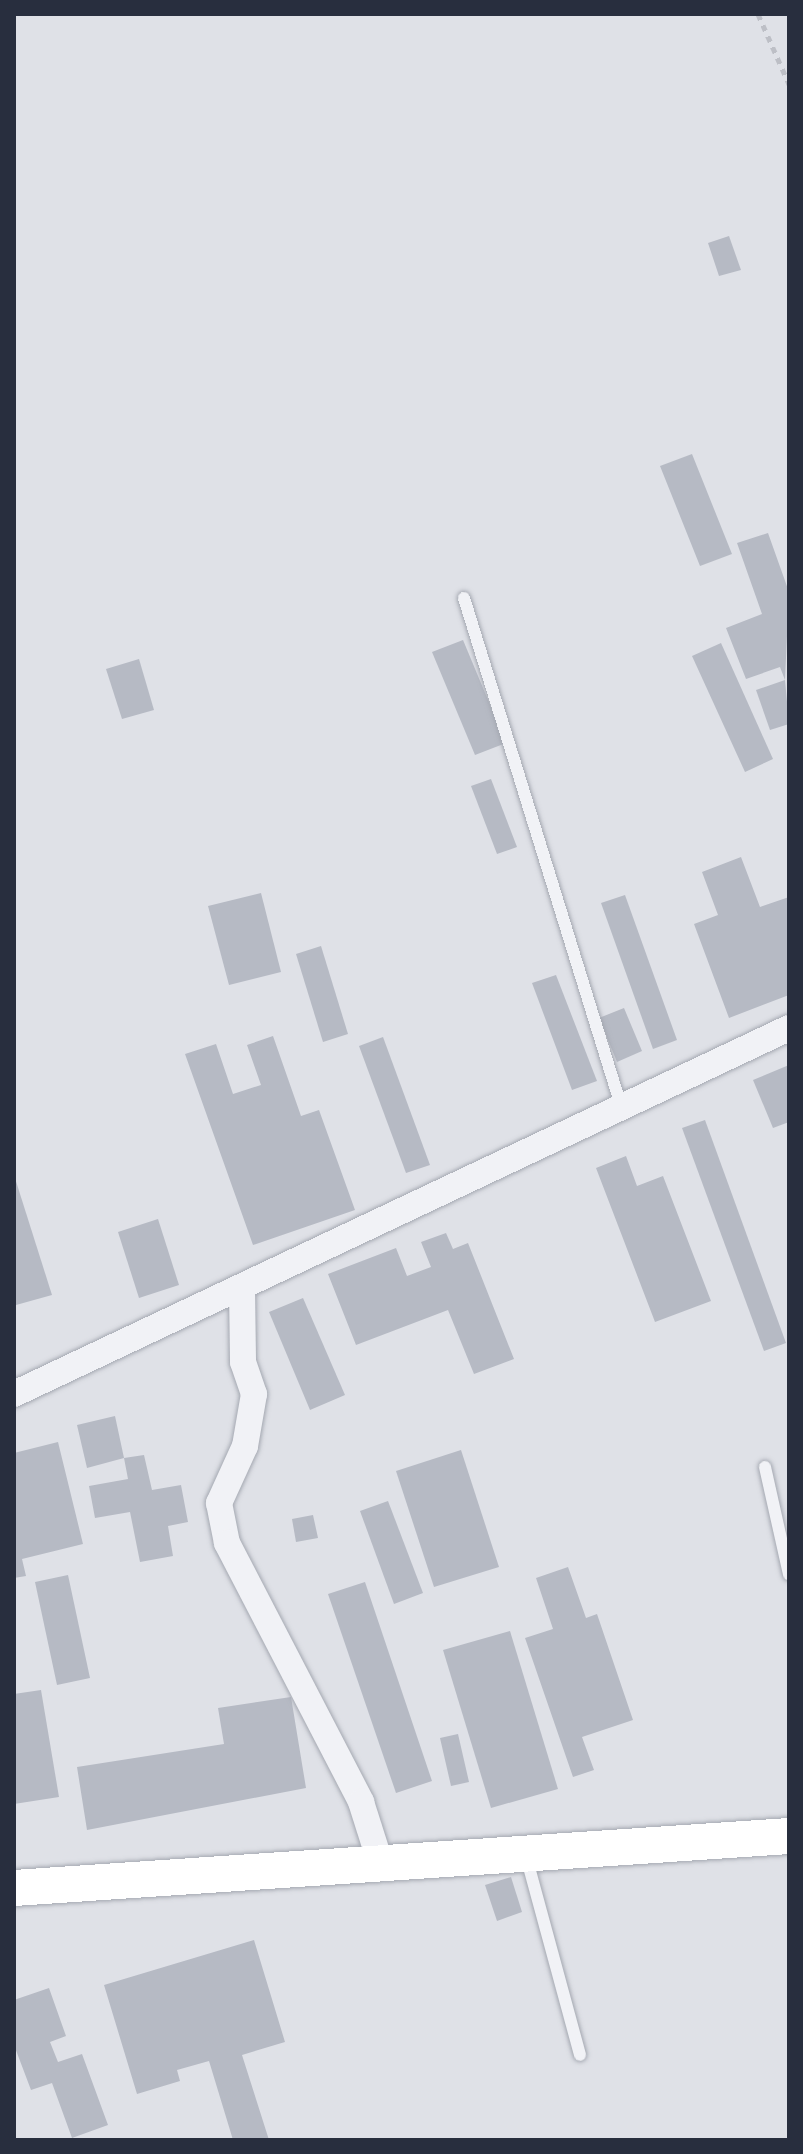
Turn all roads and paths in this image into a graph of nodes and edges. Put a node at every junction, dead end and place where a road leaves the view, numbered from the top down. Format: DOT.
graph roads {
  1 [pos="758,14"];
  2 [pos="789,84"];
  3 [pos="464,598"];
  4 [pos="789,1028"];
  5 [pos="622,1109"];
  6 [pos="242,1288"];
  7 [pos="14,1394"];
  8 [pos="765,1467"];
  9 [pos="789,1574"];
  10 [pos="789,1836"];
  11 [pos="525,1853"];
  12 [pos="380,1862"];
  13 [pos="14,1888"];
  14 [pos="580,2055"];
  1 -- 2 [label="path"];
  3 -- 5 [label="lane"];
  4 -- 5 [label="street"];
  5 -- 6 [label="street"];
  6 -- 7 [label="street"];
  6 -- 12 [label="street"];
  8 -- 9 [label="lane"];
  10 -- 11 [label="main road"];
  11 -- 12 [label="main road"];
  11 -- 14 [label="lane"];
  12 -- 13 [label="main road"];
}
